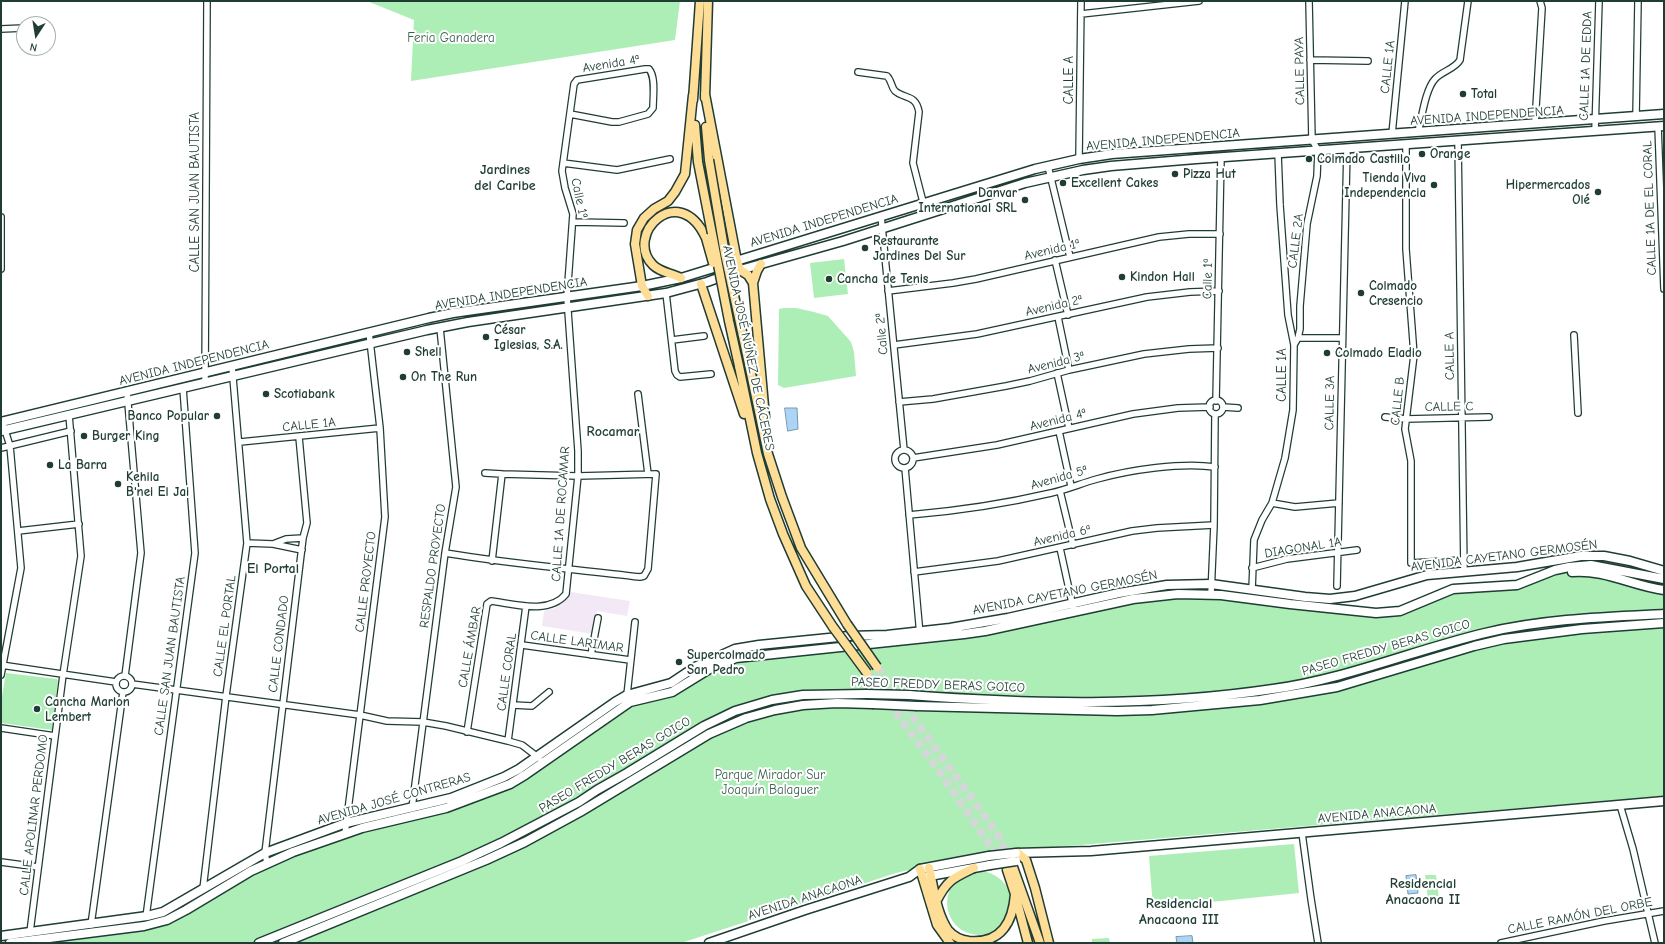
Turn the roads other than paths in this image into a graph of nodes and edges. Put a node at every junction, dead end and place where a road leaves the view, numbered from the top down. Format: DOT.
graph roads {
  1 [pos="207,1"];
  2 [pos="700,1"];
  3 [pos="708,1"];
  4 [pos="1081,1"];
  5 [pos="1195,1"];
  6 [pos="1199,1"];
  7 [pos="1309,1"];
  8 [pos="1405,1"];
  9 [pos="1468,1"];
  10 [pos="1540,1"];
  11 [pos="1599,1"];
  12 [pos="1638,1"];
  13 [pos="1081,14"];
  14 [pos="16,28"];
  15 [pos="1,29"];
  16 [pos="1310,60"];
  17 [pos="1368,61"];
  18 [pos="858,72"];
  19 [pos="577,80"];
  20 [pos="705,94"];
  21 [pos="693,95"];
  22 [pos="570,114"];
  23 [pos="1664,114"];
  24 [pos="1636,117"];
  25 [pos="1596,120"];
  26 [pos="1535,124"];
  27 [pos="1661,126"];
  28 [pos="1502,127"];
  29 [pos="1442,131"];
  30 [pos="1595,131"];
  31 [pos="1418,132"];
  32 [pos="1392,134"];
  33 [pos="1502,137"];
  34 [pos="1312,140"];
  35 [pos="1458,140"];
  36 [pos="1443,141"];
  37 [pos="1406,144"];
  38 [pos="1347,148"];
  39 [pos="1318,150"];
  40 [pos="1278,153"];
  41 [pos="1221,157"];
  42 [pos="670,159"];
  43 [pos="1080,159"];
  44 [pos="563,163"];
  45 [pos="1048,166"];
  46 [pos="1050,177"];
  47 [pos="1662,178"];
  48 [pos="923,202"];
  49 [pos="881,216"];
  50 [pos="1,217"];
  51 [pos="574,222"];
  52 [pos="624,223"];
  53 [pos="882,228"];
  54 [pos="1220,234"];
  55 [pos="812,238"];
  56 [pos="1,245"];
  57 [pos="815,249"];
  58 [pos="1070,257"];
  59 [pos="1663,258"];
  60 [pos="1055,260"];
  61 [pos="737,261"];
  62 [pos="761,264"];
  63 [pos="1,269"];
  64 [pos="740,270"];
  65 [pos="681,278"];
  66 [pos="753,283"];
  67 [pos="701,284"];
  68 [pos="642,286"];
  69 [pos="1664,290"];
  70 [pos="888,291"];
  71 [pos="1219,291"];
  72 [pos="666,294"];
  73 [pos="648,296"];
  74 [pos="567,297"];
  75 [pos="567,308"];
  76 [pos="489,309"];
  77 [pos="1068,315"];
  78 [pos="1058,317"];
  79 [pos="490,319"];
  80 [pos="729,321"];
  81 [pos="440,328"];
  82 [pos="369,332"];
  83 [pos="1574,335"];
  84 [pos="704,336"];
  85 [pos="1298,338"];
  86 [pos="1342,338"];
  87 [pos="672,340"];
  88 [pos="371,344"];
  89 [pos="894,344"];
  90 [pos="1294,346"];
  91 [pos="1218,348"];
  92 [pos="232,366"];
  93 [pos="1069,370"];
  94 [pos="205,373"];
  95 [pos="1057,373"];
  96 [pos="711,374"];
  97 [pos="233,376"];
  98 [pos="205,383"];
  99 [pos="183,388"];
  100 [pos="127,392"];
  101 [pos="638,394"];
  102 [pos="128,401"];
  103 [pos="1216,401"];
  104 [pos="899,402"];
  105 [pos="81,403"];
  106 [pos="1210,407"];
  107 [pos="1223,407"];
  108 [pos="1238,408"];
  109 [pos="83,412"];
  110 [pos="1578,413"];
  111 [pos="1216,414"];
  112 [pos="69,415"];
  113 [pos="1385,417"];
  114 [pos="1489,417"];
  115 [pos="1462,418"];
  116 [pos="1406,419"];
  117 [pos="2,426"];
  118 [pos="380,428"];
  119 [pos="1070,428"];
  120 [pos="71,431"];
  121 [pos="1059,431"];
  122 [pos="299,437"];
  123 [pos="240,442"];
  124 [pos="10,446"];
  125 [pos="1,448"];
  126 [pos="904,450"];
  127 [pos="756,452"];
  128 [pos="768,454"];
  129 [pos="913,458"];
  130 [pos="1215,467"];
  131 [pos="905,468"];
  132 [pos="485,473"];
  133 [pos="502,474"];
  134 [pos="648,474"];
  135 [pos="578,476"];
  136 [pos="1071,486"];
  137 [pos="1060,491"];
  138 [pos="1272,503"];
  139 [pos="1339,503"];
  140 [pos="909,515"];
  141 [pos="79,524"];
  142 [pos="1214,525"];
  143 [pos="18,531"];
  144 [pos="303,538"];
  145 [pos="248,543"];
  146 [pos="273,544"];
  147 [pos="1073,545"];
  148 [pos="1060,548"];
  149 [pos="302,550"];
  150 [pos="1357,550"];
  151 [pos="445,553"];
  152 [pos="1338,553"];
  153 [pos="1463,560"];
  154 [pos="492,561"];
  155 [pos="1252,568"];
  156 [pos="569,569"];
  157 [pos="1464,571"];
  158 [pos="1664,571"];
  159 [pos="914,572"];
  160 [pos="1543,575"];
  161 [pos="1664,579"];
  162 [pos="1211,584"];
  163 [pos="1337,586"];
  164 [pos="1252,590"];
  165 [pos="1664,590"];
  166 [pos="1211,594"];
  167 [pos="526,606"];
  168 [pos="1073,607"];
  169 [pos="1664,614"];
  170 [pos="598,618"];
  171 [pos="635,622"];
  172 [pos="1664,624"];
  173 [pos="920,635"];
  174 [pos="848,636"];
  175 [pos="854,645"];
  176 [pos="522,646"];
  177 [pos="591,655"];
  178 [pos="630,660"];
  179 [pos="2,665"];
  180 [pos="877,667"];
  181 [pos="866,674"];
  182 [pos="1,675"];
  183 [pos="63,675"];
  184 [pos="125,676"];
  185 [pos="116,682"];
  186 [pos="132,684"];
  187 [pos="177,690"];
  188 [pos="123,692"];
  189 [pos="549,692"];
  190 [pos="627,695"];
  191 [pos="226,696"];
  192 [pos="283,704"];
  193 [pos="513,705"];
  194 [pos="360,714"];
  195 [pos="422,722"];
  196 [pos="1,728"];
  197 [pos="467,732"];
  198 [pos="55,736"];
  199 [pos="508,741"];
  200 [pos="538,756"];
  201 [pos="542,763"];
  202 [pos="1664,801"];
  203 [pos="1620,805"];
  204 [pos="412,808"];
  205 [pos="346,823"];
  206 [pos="1302,833"];
  207 [pos="345,834"];
  208 [pos="1091,851"];
  209 [pos="265,853"];
  210 [pos="1026,860"];
  211 [pos="1014,861"];
  212 [pos="1,862"];
  213 [pos="267,863"];
  214 [pos="38,867"];
  215 [pos="974,868"];
  216 [pos="930,872"];
  217 [pos="921,873"];
  218 [pos="203,889"];
  219 [pos="1015,894"];
  220 [pos="363,901"];
  221 [pos="936,902"];
  222 [pos="367,909"];
  223 [pos="1664,911"];
  224 [pos="1648,913"];
  225 [pos="147,916"];
  226 [pos="92,923"];
  227 [pos="144,926"];
  228 [pos="30,932"];
  229 [pos="90,932"];
  230 [pos="1,936"];
  231 [pos="10,943"];
  232 [pos="259,943"];
  233 [pos="283,943"];
  234 [pos="709,943"];
  235 [pos="950,943"];
  236 [pos="1028,943"];
  237 [pos="1040,943"];
  238 [pos="1049,943"];
  239 [pos="1318,943"];
  240 [pos="1501,943"];
  241 [pos="1656,943"];
  1 -- 94 [label="street, CALLE SAN JUAN BAUTISTA"];
  2 -- 21 [label="main road, AVENIDA JOSÉ NÚÑEZ DE CÁCERES"];
  3 -- 20 [label="main road, AVENIDA JOSÉ NÚÑEZ DE CÁCERES"];
  4 -- 13 [label="street, CALLE A"];
  5 -- 6 [label="street"];
  5 -- 13 [label="street"];
  7 -- 16 [label="street, CALLE PAYA"];
  8 -- 32 [label="street, CALLE 1A"];
  9 -- 31 [label="street"];
  10 -- 26 [label="street"];
  11 -- 25 [label="street, CALLE 1A DE EDDA"];
  12 -- 24 [label="street"];
  13 -- 43 [label="street, CALLE A"];
  14 -- 15 [label="street"];
  16 -- 17 [label="street"];
  16 -- 34 [label="street, CALLE PAYA"];
  18 -- 48 [label="street"];
  19 -- 22 [label="street, Calle 1ª"];
  19 -- 22 [label="street, Avenida 4ª"];
  20 -- 61 [label="main road"];
  20 -- 128 [label="main road, AVENIDA JOSÉ NÚÑEZ DE CÁCERES, bridge"];
  21 -- 68 [label="main road"];
  21 -- 80 [label="main road, AVENIDA JOSÉ NÚÑEZ DE CÁCERES, bridge"];
  22 -- 44 [label="street, Calle 1ª"];
  23 -- 24 [label="main road, AVENIDA INDEPENDENCIA"];
  24 -- 25 [label="main road, AVENIDA INDEPENDENCIA"];
  25 -- 26 [label="main road, AVENIDA INDEPENDENCIA"];
  25 -- 30 [label="street, CALLE 1A DE EDDA"];
  26 -- 28 [label="main road, AVENIDA INDEPENDENCIA"];
  27 -- 30 [label="main road, AVENIDA INDEPENDENCIA"];
  27 -- 47 [label="street, CALLE 1A DE EL CORAL"];
  28 -- 29 [label="main road, AVENIDA INDEPENDENCIA"];
  28 -- 33 [label="main road"];
  29 -- 31 [label="main road, AVENIDA INDEPENDENCIA"];
  29 -- 36 [label="main road"];
  30 -- 33 [label="main road, AVENIDA INDEPENDENCIA"];
  31 -- 32 [label="main road, AVENIDA INDEPENDENCIA"];
  32 -- 34 [label="main road, AVENIDA INDEPENDENCIA"];
  33 -- 35 [label="main road, AVENIDA INDEPENDENCIA"];
  34 -- 39 [label="street"];
  34 -- 43 [label="main road, AVENIDA INDEPENDENCIA"];
  35 -- 36 [label="main road, AVENIDA INDEPENDENCIA"];
  35 -- 115 [label="street, CALLE A"];
  36 -- 37 [label="main road, AVENIDA INDEPENDENCIA"];
  37 -- 38 [label="main road, AVENIDA INDEPENDENCIA"];
  37 -- 116 [label="street, CALLE B"];
  38 -- 39 [label="main road, AVENIDA INDEPENDENCIA"];
  38 -- 86 [label="street, CALLE 3A"];
  39 -- 40 [label="main road, AVENIDA INDEPENDENCIA"];
  39 -- 85 [label="street, CALLE 2A"];
  40 -- 41 [label="main road, AVENIDA INDEPENDENCIA"];
  40 -- 90 [label="street, CALLE 1A"];
  41 -- 46 [label="main road, AVENIDA INDEPENDENCIA"];
  41 -- 54 [label="street, Calle 1ª"];
  42 -- 44 [label="street"];
  43 -- 45 [label="main road, AVENIDA INDEPENDENCIA"];
  44 -- 51 [label="street, Calle 1ª"];
  45 -- 46 [label="street"];
  45 -- 48 [label="main road, AVENIDA INDEPENDENCIA"];
  46 -- 53 [label="main road, AVENIDA INDEPENDENCIA"];
  46 -- 58 [label="street"];
  47 -- 59 [label="street, CALLE 1A DE EL CORAL"];
  48 -- 49 [label="main road, AVENIDA INDEPENDENCIA"];
  49 -- 53 [label="street, Calle 2ª"];
  49 -- 55 [label="main road, AVENIDA INDEPENDENCIA"];
  50 -- 56 [label="street"];
  51 -- 52 [label="street"];
  51 -- 74 [label="street, Calle 1ª"];
  53 -- 57 [label="main road, AVENIDA INDEPENDENCIA"];
  53 -- 70 [label="street, Calle 2ª"];
  54 -- 58 [label="street, Avenida 1ª"];
  54 -- 71 [label="street, Calle 1ª"];
  55 -- 57 [label="main road"];
  55 -- 61 [label="main road, AVENIDA INDEPENDENCIA"];
  56 -- 63 [label="street"];
  57 -- 62 [label="main road, AVENIDA INDEPENDENCIA"];
  58 -- 60 [label="street, Avenida 1ª"];
  59 -- 69 [label="street, CALLE 1A DE EL CORAL"];
  60 -- 70 [label="street, Avenida 1ª"];
  60 -- 77 [label="street"];
  61 -- 64 [label="main road"];
  61 -- 65 [label="main road, AVENIDA INDEPENDENCIA"];
  62 -- 64 [label="main road, AVENIDA INDEPENDENCIA"];
  62 -- 66 [label="main road"];
  64 -- 66 [label="main road"];
  64 -- 67 [label="main road, AVENIDA INDEPENDENCIA"];
  65 -- 68 [label="main road, AVENIDA INDEPENDENCIA"];
  65 -- 80 [label="main road, bridge"];
  66 -- 128 [label="main road"];
  67 -- 72 [label="main road, AVENIDA INDEPENDENCIA"];
  67 -- 127 [label="main road"];
  68 -- 73 [label="main road"];
  68 -- 74 [label="main road, AVENIDA INDEPENDENCIA"];
  70 -- 89 [label="street, Calle 2ª"];
  71 -- 77 [label="street, Avenida 2ª"];
  71 -- 91 [label="street, Calle 1ª"];
  72 -- 73 [label="main road, AVENIDA INDEPENDENCIA"];
  72 -- 87 [label="street"];
  73 -- 75 [label="main road, AVENIDA INDEPENDENCIA"];
  74 -- 75 [label="street, CALLE 1A DE ROCAMAR"];
  74 -- 76 [label="main road, AVENIDA INDEPENDENCIA"];
  75 -- 79 [label="main road, AVENIDA INDEPENDENCIA"];
  75 -- 135 [label="street, CALLE 1A DE ROCAMAR"];
  76 -- 79 [label="main road"];
  76 -- 82 [label="main road, AVENIDA INDEPENDENCIA"];
  77 -- 78 [label="street, Avenida 2ª"];
  78 -- 89 [label="street, Avenida 2ª"];
  78 -- 93 [label="street"];
  79 -- 81 [label="main road, AVENIDA INDEPENDENCIA"];
  80 -- 127 [label="main road, AVENIDA JOSÉ NÚÑEZ DE CÁCERES, bridge"];
  81 -- 88 [label="main road, AVENIDA INDEPENDENCIA"];
  81 -- 151 [label="street, RESPALDO PROYECTO"];
  82 -- 88 [label="street, CALLE PROYECTO"];
  82 -- 92 [label="main road, AVENIDA INDEPENDENCIA"];
  83 -- 110 [label="street"];
  84 -- 87 [label="street"];
  85 -- 86 [label="street"];
  85 -- 90 [label="street, CALLE 2A"];
  86 -- 139 [label="street, CALLE 3A"];
  87 -- 96 [label="street"];
  88 -- 97 [label="main road, AVENIDA INDEPENDENCIA"];
  88 -- 118 [label="street, CALLE PROYECTO"];
  89 -- 104 [label="street, Calle 2ª"];
  90 -- 138 [label="street, CALLE 1A"];
  91 -- 93 [label="street, Avenida 3ª"];
  91 -- 103 [label="street, Calle 1ª"];
  92 -- 94 [label="main road, AVENIDA INDEPENDENCIA"];
  92 -- 97 [label="street, CALLE EL PORTAL"];
  93 -- 95 [label="street, Avenida 3ª"];
  94 -- 98 [label="street, CALLE SAN JUAN BAUTISTA"];
  94 -- 100 [label="main road, AVENIDA INDEPENDENCIA"];
  95 -- 104 [label="street, Avenida 3ª"];
  95 -- 119 [label="street"];
  97 -- 98 [label="main road, AVENIDA INDEPENDENCIA"];
  97 -- 123 [label="street, CALLE EL PORTAL"];
  98 -- 99 [label="main road, AVENIDA INDEPENDENCIA"];
  99 -- 102 [label="main road, AVENIDA INDEPENDENCIA"];
  99 -- 187 [label="street, CALLE SAN JUAN BAUTISTA"];
  100 -- 102 [label="street"];
  100 -- 105 [label="main road, AVENIDA INDEPENDENCIA"];
  101 -- 134 [label="street"];
  102 -- 109 [label="main road, AVENIDA INDEPENDENCIA"];
  102 -- 184 [label="street"];
  103 -- 106 [label="street"];
  103 -- 107 [label="street"];
  104 -- 126 [label="street, Calle 2ª"];
  105 -- 109 [label="main road"];
  105 -- 117 [label="main road, AVENIDA INDEPENDENCIA"];
  106 -- 111 [label="street"];
  106 -- 119 [label="street, Avenida 4ª"];
  107 -- 108 [label="street"];
  107 -- 111 [label="street"];
  109 -- 112 [label="main road, AVENIDA INDEPENDENCIA"];
  111 -- 130 [label="street"];
  112 -- 117 [label="main road, AVENIDA INDEPENDENCIA"];
  112 -- 120 [label="street, CALLE APOLINAR PERDOMO"];
  113 -- 116 [label="street, CALLE C"];
  114 -- 115 [label="street, CALLE C"];
  115 -- 116 [label="street, CALLE C"];
  115 -- 153 [label="street, CALLE A"];
  116 -- 153 [label="street, CALLE B"];
  117 -- 124 [label="street"];
  118 -- 122 [label="street, CALLE 1A"];
  118 -- 194 [label="street, CALLE PROYECTO"];
  119 -- 121 [label="street, Avenida 4ª"];
  120 -- 124 [label="street"];
  120 -- 141 [label="street, CALLE APOLINAR PERDOMO"];
  121 -- 129 [label="street, Avenida 4ª"];
  121 -- 136 [label="street"];
  122 -- 123 [label="street, CALLE 1A"];
  122 -- 144 [label="street, CALLE CONDADO"];
  123 -- 145 [label="street, CALLE EL PORTAL"];
  124 -- 125 [label="street"];
  124 -- 143 [label="street"];
  126 -- 129 [label="street"];
  126 -- 131 [label="street"];
  127 -- 181 [label="main road, AVENIDA JOSÉ NÚÑEZ DE CÁCERES, bridge"];
  128 -- 180 [label="main road, AVENIDA JOSÉ NÚÑEZ DE CÁCERES, bridge"];
  129 -- 131 [label="street"];
  130 -- 136 [label="street, Avenida 5ª"];
  130 -- 142 [label="street"];
  131 -- 140 [label="street"];
  132 -- 133 [label="street"];
  133 -- 135 [label="street"];
  133 -- 154 [label="street"];
  134 -- 135 [label="street"];
  134 -- 156 [label="street"];
  135 -- 156 [label="street, CALLE 1A DE ROCAMAR"];
  136 -- 137 [label="street, Avenida 5ª"];
  137 -- 140 [label="street, Avenida 5ª"];
  137 -- 147 [label="street"];
  138 -- 139 [label="street"];
  138 -- 155 [label="street, CALLE 1A"];
  139 -- 152 [label="street, CALLE 3A"];
  140 -- 159 [label="street"];
  141 -- 143 [label="street"];
  141 -- 183 [label="street, CALLE APOLINAR PERDOMO"];
  142 -- 147 [label="street, Avenida 6ª"];
  142 -- 162 [label="street"];
  143 -- 179 [label="street"];
  144 -- 146 [label="street"];
  144 -- 149 [label="street, CALLE CONDADO"];
  145 -- 146 [label="street"];
  145 -- 191 [label="street, CALLE EL PORTAL"];
  146 -- 149 [label="street"];
  147 -- 148 [label="street, Avenida 6ª"];
  148 -- 159 [label="street, Avenida 6ª"];
  148 -- 168 [label="street"];
  149 -- 192 [label="street, CALLE CONDADO"];
  150 -- 152 [label="street, DIAGONAL 1A"];
  151 -- 154 [label="street"];
  151 -- 195 [label="street, RESPALDO PROYECTO"];
  152 -- 155 [label="street, DIAGONAL 1A"];
  152 -- 163 [label="street, CALLE 3A"];
  153 -- 157 [label="street, CALLE A"];
  154 -- 156 [label="street"];
  155 -- 164 [label="street, CALLE 1A"];
  156 -- 167 [label="street, CALLE 1A DE ROCAMAR"];
  157 -- 158 [label="main road, AVENIDA CAYETANO GERMOSÉN"];
  157 -- 164 [label="main road, AVENIDA CAYETANO GERMOSÉN"];
  159 -- 173 [label="street"];
  160 -- 161 [label="main road, AVENIDA CAYETANO GERMOSÉN"];
  160 -- 165 [label="main road, AVENIDA CAYETANO GERMOSÉN"];
  160 -- 166 [label="main road, AVENIDA CAYETANO GERMOSÉN"];
  162 -- 164 [label="main road, AVENIDA CAYETANO GERMOSÉN"];
  162 -- 166 [label="street"];
  162 -- 168 [label="main road, AVENIDA CAYETANO GERMOSÉN"];
  166 -- 168 [label="main road, AVENIDA CAYETANO GERMOSÉN"];
  167 -- 176 [label="street, CALLE CORAL"];
  167 -- 197 [label="street, CALLE ÁMBAR"];
  168 -- 173 [label="main road, AVENIDA CAYETANO GERMOSÉN"];
  169 -- 220 [label="main road, PASEO FREDDY BERAS GOICO, bridge"];
  170 -- 177 [label="street"];
  171 -- 178 [label="street"];
  172 -- 222 [label="main road, PASEO FREDDY BERAS GOICO, bridge"];
  173 -- 174 [label="main road, AVENIDA CAYETANO GERMOSÉN"];
  173 -- 175 [label="main road, AVENIDA CAYETANO GERMOSÉN"];
  174 -- 190 [label="main road, AVENIDA JOSÉ CONTRERAS"];
  175 -- 201 [label="main road, AVENIDA JOSÉ CONTRERAS"];
  176 -- 177 [label="street, CALLE LARIMAR"];
  176 -- 193 [label="street, CALLE CORAL"];
  177 -- 178 [label="street, CALLE LARIMAR"];
  178 -- 190 [label="street"];
  179 -- 182 [label="street"];
  179 -- 183 [label="street"];
  183 -- 185 [label="street"];
  183 -- 198 [label="street, CALLE APOLINAR PERDOMO"];
  184 -- 185 [label="street"];
  184 -- 186 [label="street"];
  185 -- 188 [label="street"];
  186 -- 187 [label="street"];
  186 -- 188 [label="street"];
  187 -- 191 [label="street"];
  187 -- 225 [label="street, CALLE SAN JUAN BAUTISTA"];
  188 -- 226 [label="street"];
  189 -- 193 [label="street"];
  190 -- 200 [label="main road, AVENIDA JOSÉ CONTRERAS"];
  191 -- 192 [label="street"];
  191 -- 218 [label="street, CALLE EL PORTAL"];
  192 -- 194 [label="street"];
  192 -- 209 [label="street, CALLE CONDADO"];
  193 -- 199 [label="street, CALLE CORAL"];
  194 -- 195 [label="street"];
  194 -- 205 [label="street, CALLE PROYECTO"];
  195 -- 197 [label="street"];
  195 -- 204 [label="street, RESPALDO PROYECTO"];
  196 -- 198 [label="street"];
  197 -- 199 [label="street"];
  198 -- 214 [label="street, CALLE APOLINAR PERDOMO"];
  199 -- 200 [label="street"];
  200 -- 201 [label="street"];
  200 -- 204 [label="main road, AVENIDA JOSÉ CONTRERAS"];
  201 -- 207 [label="main road, AVENIDA JOSÉ CONTRERAS"];
  202 -- 203 [label="main road, AVENIDA ANACAONA"];
  203 -- 206 [label="main road, AVENIDA ANACAONA"];
  203 -- 224 [label="street"];
  204 -- 205 [label="main road, AVENIDA JOSÉ CONTRERAS"];
  205 -- 207 [label="street, CALLE PROYECTO"];
  205 -- 209 [label="main road, AVENIDA JOSÉ CONTRERAS"];
  206 -- 208 [label="main road, AVENIDA ANACAONA"];
  206 -- 239 [label="street"];
  207 -- 213 [label="main road, AVENIDA JOSÉ CONTRERAS"];
  208 -- 210 [label="main road, AVENIDA ANACAONA"];
  208 -- 211 [label="main road, AVENIDA ANACAONA"];
  209 -- 213 [label="street, CALLE CONDADO"];
  209 -- 218 [label="main road, AVENIDA JOSÉ CONTRERAS"];
  210 -- 211 [label="main road, AVENIDA ANACAONA"];
  210 -- 238 [label="main road"];
  211 -- 215 [label="main road, AVENIDA ANACAONA, bridge"];
  211 -- 216 [label="main road, AVENIDA ANACAONA, bridge"];
  211 -- 219 [label="main road"];
  211 -- 237 [label="main road"];
  212 -- 214 [label="street"];
  213 -- 227 [label="main road, AVENIDA JOSÉ CONTRERAS"];
  214 -- 228 [label="street, CALLE APOLINAR PERDOMO"];
  215 -- 216 [label="main road, AVENIDA ANACAONA"];
  215 -- 221 [label="main road"];
  216 -- 217 [label="main road, AVENIDA ANACAONA"];
  216 -- 221 [label="main road"];
  217 -- 234 [label="main road, AVENIDA ANACAONA"];
  217 -- 235 [label="main road"];
  218 -- 225 [label="main road, AVENIDA JOSÉ CONTRERAS"];
  219 -- 221 [label="main road"];
  219 -- 236 [label="main road"];
  220 -- 222 [label="main road"];
  220 -- 232 [label="main road, PASEO FREDDY BERAS GOICO"];
  222 -- 233 [label="main road, PASEO FREDDY BERAS GOICO"];
  223 -- 224 [label="street, CALLE RAMÓN DEL ORBE"];
  224 -- 240 [label="street, CALLE RAMÓN DEL ORBE"];
  224 -- 241 [label="street"];
  225 -- 226 [label="main road, AVENIDA JOSÉ CONTRERAS"];
  225 -- 227 [label="street, CALLE SAN JUAN BAUTISTA"];
  226 -- 228 [label="main road, AVENIDA JOSÉ CONTRERAS"];
  226 -- 229 [label="street"];
  227 -- 229 [label="main road, AVENIDA JOSÉ CONTRERAS"];
  228 -- 230 [label="main road, AVENIDA JOSÉ CONTRERAS"];
  229 -- 231 [label="main road, AVENIDA JOSÉ CONTRERAS"];
}
